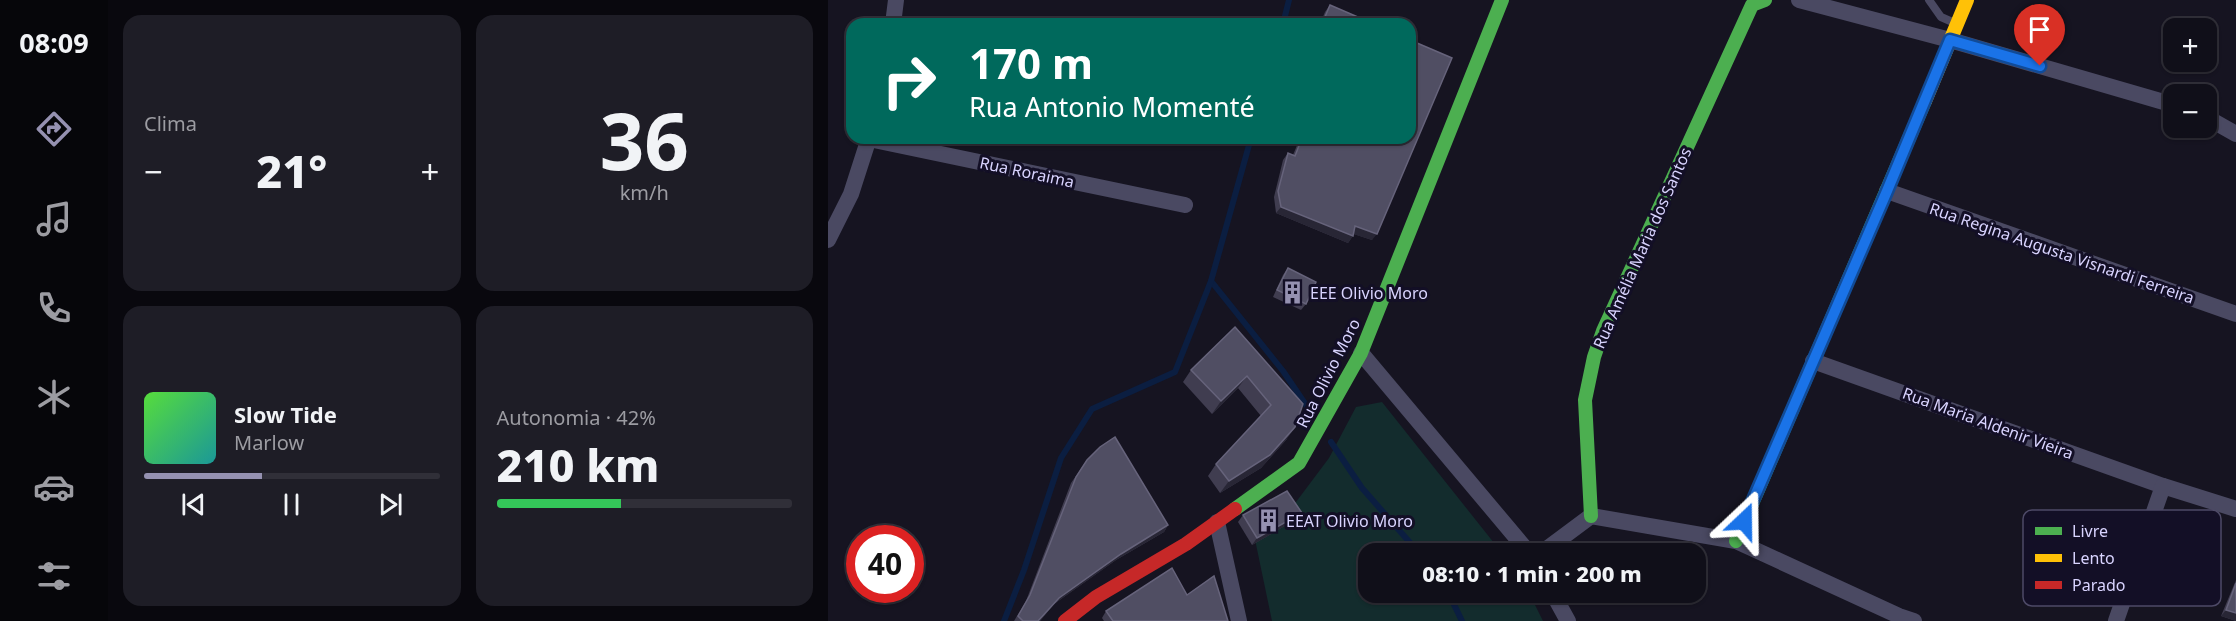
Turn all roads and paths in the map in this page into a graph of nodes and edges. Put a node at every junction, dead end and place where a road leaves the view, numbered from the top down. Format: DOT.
graph roads {
  1 [pos="896,0"];
  2 [pos="1502,0"];
  3 [pos="1765,0"];
  4 [pos="1799,0"];
  5 [pos="1929,0"];
  6 [pos="1967,0"];
  7 [pos="894,18"];
  8 [pos="1954,32"];
  9 [pos="2163,101"];
  10 [pos="2217,123"];
  11 [pos="2236,134"];
  12 [pos="867,144"];
  13 [pos="897,144"];
  14 [pos="1887,191"];
  15 [pos="1185,205"];
  16 [pos="828,240"];
  17 [pos="2236,314"];
  18 [pos="1361,353"];
  19 [pos="1813,360"];
  20 [pos="2163,486"];
  21 [pos="2236,508"];
  22 [pos="2155,510"];
  23 [pos="1591,516"];
  24 [pos="1217,522"];
  25 [pos="1736,541"];
  26 [pos="1521,543"];
  27 [pos="1555,543"];
  28 [pos="1558,603"];
  29 [pos="2121,606"];
  30 [pos="1904,620"];
  31 [pos="1065,621"];
  32 [pos="1239,621"];
  33 [pos="1568,621"];
  34 [pos="2116,621"];
  1 -- 7 [label="street"];
  2 -- 18 [label="street, Rua Olivio Moro"];
  3 -- 23 [label="street, Rua Amélia Maria dos Santos"];
  4 -- 8 [label="street"];
  5 -- 8 [label="lane"];
  6 -- 8 [label="street"];
  8 -- 9 [label="street"];
  8 -- 14 [label="street"];
  10 -- 11 [label="street"];
  12 -- 16 [label="street"];
  13 -- 15 [label="street, Rua Roraima"];
  14 -- 17 [label="street, Rua Regina Augusta Visnardi Ferreira"];
  14 -- 19 [label="street"];
  18 -- 24 [label="street, Rua Olivio Moro"];
  18 -- 26 [label="street"];
  19 -- 20 [label="street, Rua Maria Aldenir Vieira"];
  19 -- 25 [label="street"];
  20 -- 21 [label="street, Rua Maria Aldenir Vieira"];
  20 -- 22 [label="street"];
  23 -- 25 [label="street"];
  23 -- 27 [label="street"];
  24 -- 31 [label="street, Rua Olivio Moro"];
  24 -- 32 [label="street"];
  25 -- 30 [label="street"];
  28 -- 33 [label="street"];
  29 -- 34 [label="street"];
}
